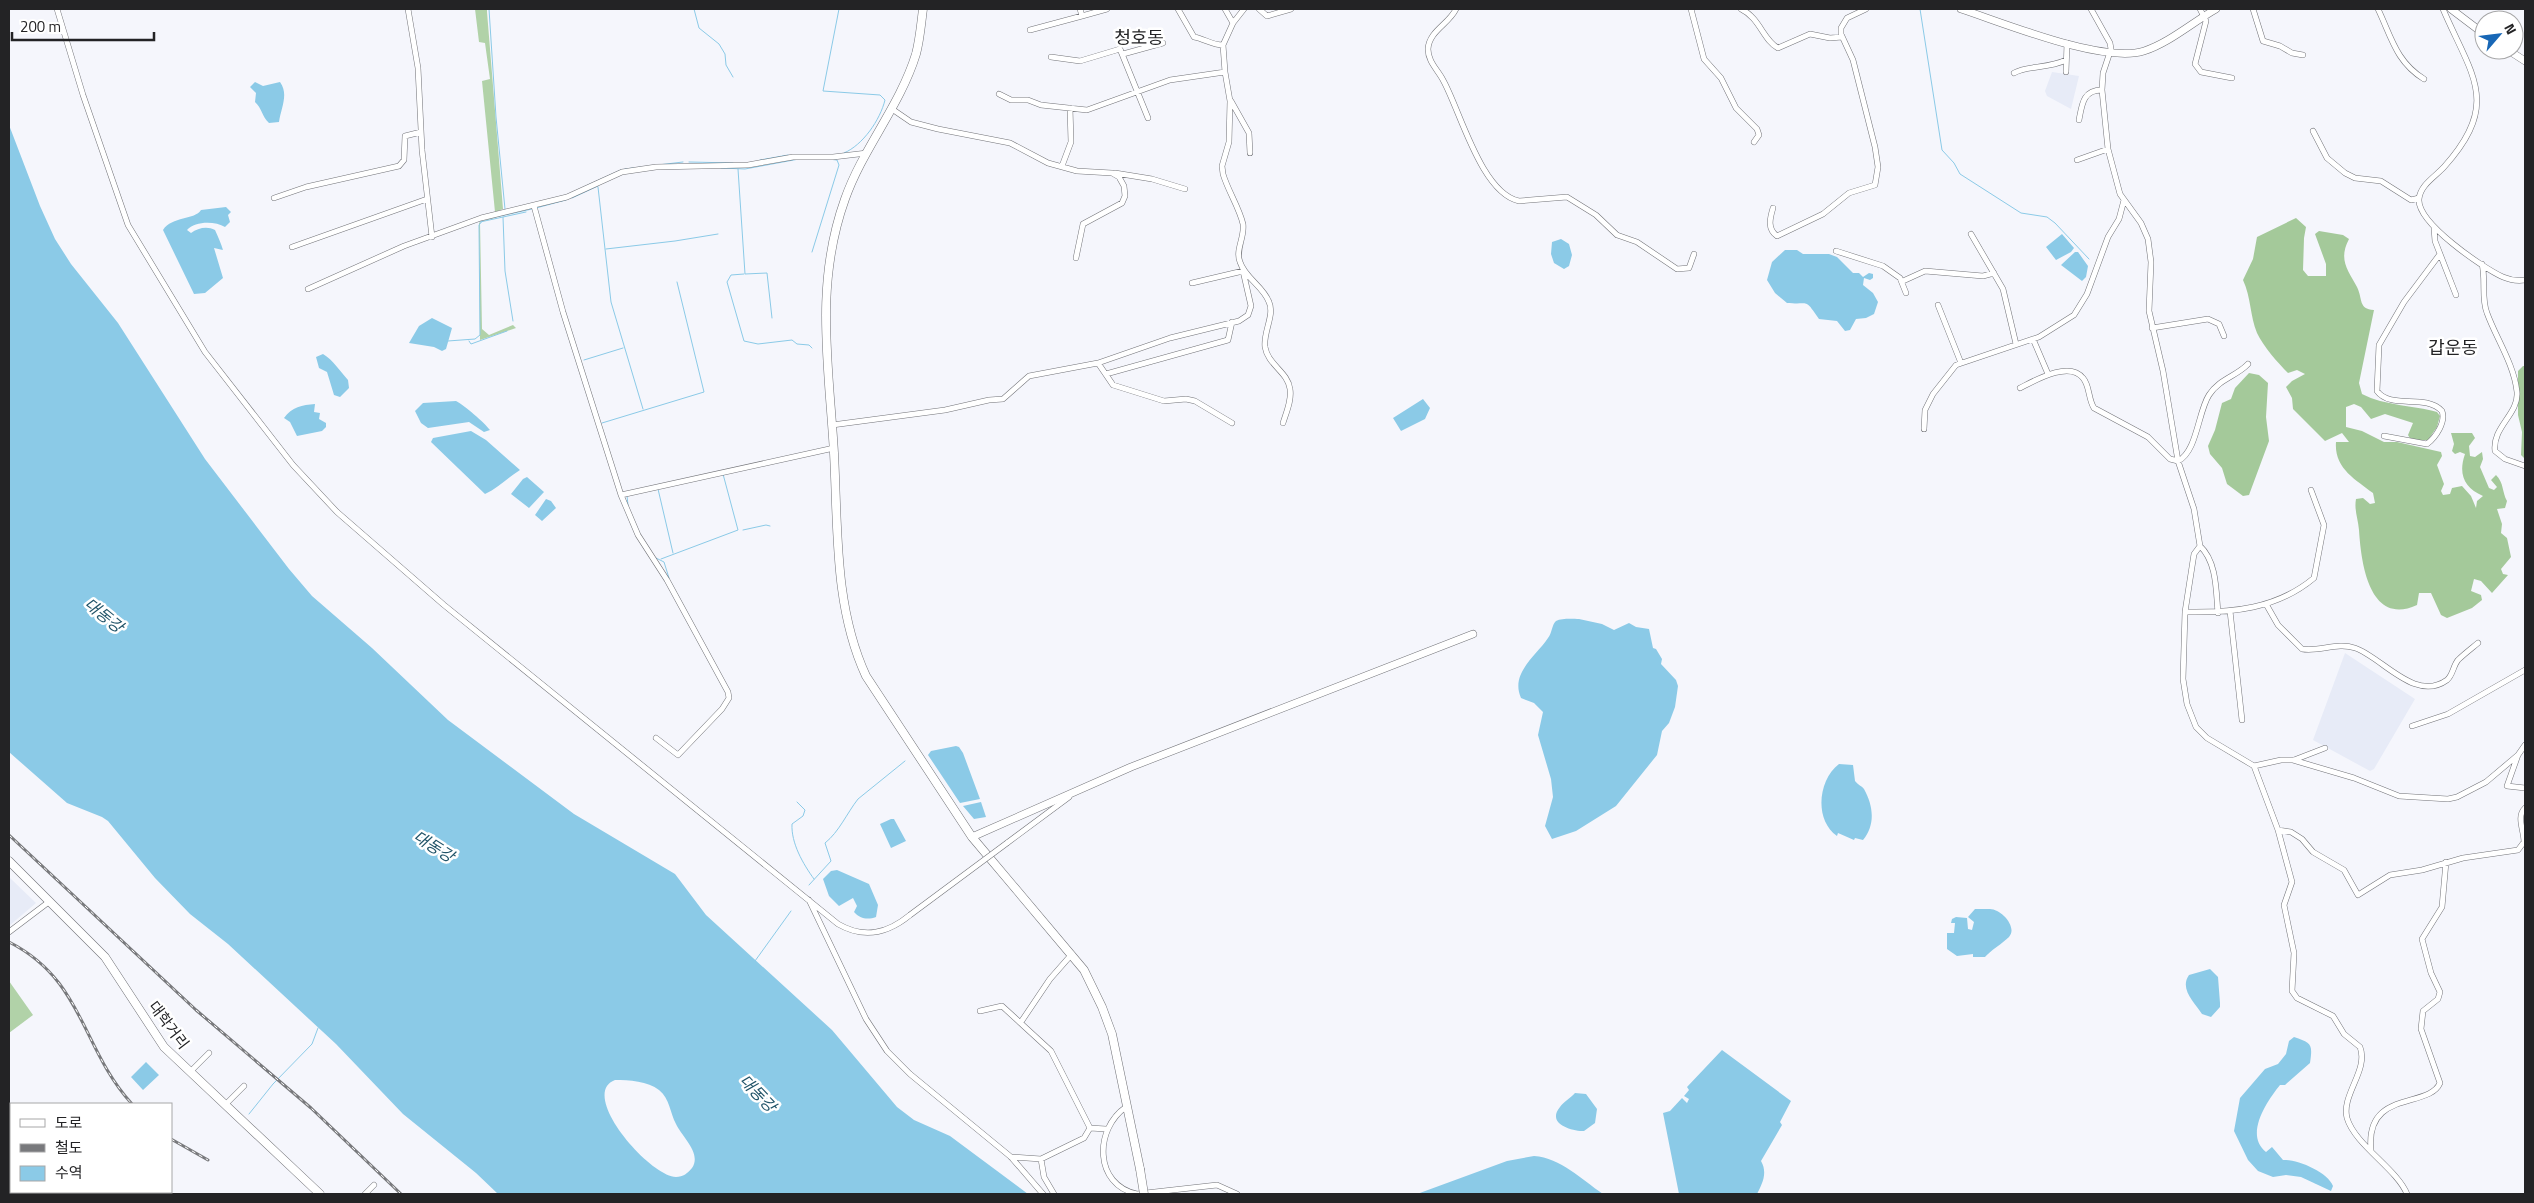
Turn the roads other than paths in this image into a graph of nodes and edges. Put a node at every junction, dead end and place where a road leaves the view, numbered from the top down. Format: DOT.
graph roads {
  1 [pos="58,9"];
  2 [pos="408,9"];
  3 [pos="923,9"];
  4 [pos="1080,9"];
  5 [pos="1107,9"];
  6 [pos="1178,9"];
  7 [pos="1225,9"];
  8 [pos="1244,9"];
  9 [pos="1258,9"];
  10 [pos="1291,9"];
  11 [pos="1456,9"];
  12 [pos="1691,9"];
  13 [pos="1741,9"];
  14 [pos="1866,9"];
  15 [pos="1961,9"];
  16 [pos="2091,9"];
  17 [pos="2216,9"];
  18 [pos="2252,9"];
  19 [pos="2378,9"];
  20 [pos="2443,9"];
  21 [pos="2451,9"];
  22 [pos="2202,12"];
  23 [pos="1082,16"];
  24 [pos="1233,23"];
  25 [pos="2474,26"];
  26 [pos="1030,30"];
  27 [pos="1842,37"];
  28 [pos="1163,43"];
  29 [pos="2067,43"];
  30 [pos="1223,45"];
  31 [pos="1123,54"];
  32 [pos="2109,54"];
  33 [pos="2303,55"];
  34 [pos="1051,57"];
  35 [pos="2066,60"];
  36 [pos="1225,72"];
  37 [pos="2066,72"];
  38 [pos="2014,73"];
  39 [pos="2232,78"];
  40 [pos="2424,79"];
  41 [pos="2102,90"];
  42 [pos="1137,92"];
  43 [pos="999,94"];
  44 [pos="1230,101"];
  45 [pos="1070,108"];
  46 [pos="892,109"];
  47 [pos="1148,118"];
  48 [pos="2079,120"];
  49 [pos="421,132"];
  50 [pos="2313,132"];
  51 [pos="1754,142"];
  52 [pos="2108,149"];
  53 [pos="866,153"];
  54 [pos="1250,153"];
  55 [pos="2077,160"];
  56 [pos="1062,166"];
  57 [pos="1112,173"];
  58 [pos="1185,189"];
  59 [pos="274,198"];
  60 [pos="2419,198"];
  61 [pos="427,199"];
  62 [pos="2124,200"];
  63 [pos="534,206"];
  64 [pos="1773,208"];
  65 [pos="1794,228"];
  66 [pos="2434,228"];
  67 [pos="1972,234"];
  68 [pos="1796,235"];
  69 [pos="432,237"];
  70 [pos="292,247"];
  71 [pos="1836,251"];
  72 [pos="1694,254"];
  73 [pos="2440,254"];
  74 [pos="1076,258"];
  75 [pos="2482,264"];
  76 [pos="1244,271"];
  77 [pos="1994,273"];
  78 [pos="2525,280"];
  79 [pos="1903,281"];
  80 [pos="1192,283"];
  81 [pos="308,289"];
  82 [pos="1906,293"];
  83 [pos="2456,296"];
  84 [pos="1938,304"];
  85 [pos="1232,322"];
  86 [pos="2152,328"];
  87 [pos="2224,336"];
  88 [pos="2033,340"];
  89 [pos="2016,344"];
  90 [pos="1098,363"];
  91 [pos="1961,363"];
  92 [pos="2248,364"];
  93 [pos="1106,374"];
  94 [pos="2048,374"];
  95 [pos="2020,388"];
  96 [pos="1232,423"];
  97 [pos="1283,423"];
  98 [pos="832,425"];
  99 [pos="1924,428"];
  100 [pos="2384,436"];
  101 [pos="834,448"];
  102 [pos="2178,461"];
  103 [pos="2525,466"];
  104 [pos="2311,490"];
  105 [pos="621,495"];
  106 [pos="2200,546"];
  107 [pos="2266,604"];
  108 [pos="2230,611"];
  109 [pos="2185,612"];
  110 [pos="2218,613"];
  111 [pos="1473,634"];
  112 [pos="2478,643"];
  113 [pos="2525,670"];
  114 [pos="2242,720"];
  115 [pos="2412,726"];
  116 [pos="656,738"];
  117 [pos="2525,746"];
  118 [pos="2325,748"];
  119 [pos="2518,755"];
  120 [pos="2293,760"];
  121 [pos="2254,766"];
  122 [pos="2525,788"];
  123 [pos="1074,793"];
  124 [pos="2525,808"];
  125 [pos="2278,830"];
  126 [pos="972,837"];
  127 [pos="2524,849"];
  128 [pos="9,861"];
  129 [pos="2446,862"];
  130 [pos="809,900"];
  131 [pos="50,902"];
  132 [pos="9,932"];
  133 [pos="1072,954"];
  134 [pos="980,1011"];
  135 [pos="1021,1022"];
  136 [pos="209,1053"];
  137 [pos="190,1072"];
  138 [pos="244,1086"];
  139 [pos="225,1105"];
  140 [pos="1126,1107"];
  141 [pos="1090,1128"];
  142 [pos="1106,1129"];
  143 [pos="2371,1150"];
  144 [pos="1011,1157"];
  145 [pos="1041,1159"];
  146 [pos="374,1185"];
  147 [pos="320,1194"];
  148 [pos="365,1194"];
  149 [pos="1043,1194"];
  150 [pos="1054,1194"];
  151 [pos="1144,1194"];
  152 [pos="1237,1194"];
  153 [pos="2407,1194"];
  1 -- 130 [label="street"];
  2 -- 49 [label="street"];
  3 -- 46 [label="main road"];
  4 -- 23 [label="street"];
  5 -- 23 [label="street"];
  6 -- 30 [label="street"];
  7 -- 24 [label="street"];
  8 -- 24 [label="street"];
  9 -- 10 [label="street"];
  11 -- 72 [label="street"];
  12 -- 51 [label="street"];
  13 -- 27 [label="street"];
  14 -- 27 [label="street"];
  15 -- 29 [label="street"];
  16 -- 32 [label="street"];
  17 -- 22 [label="street"];
  18 -- 33 [label="street"];
  19 -- 40 [label="street"];
  20 -- 60 [label="street"];
  21 -- 25 [label="street"];
  22 -- 32 [label="street"];
  22 -- 39 [label="street"];
  23 -- 26 [label="street"];
  24 -- 30 [label="street"];
  27 -- 65 [label="street"];
  28 -- 31 [label="street"];
  29 -- 32 [label="street"];
  29 -- 35 [label="street"];
  30 -- 36 [label="street"];
  31 -- 34 [label="street"];
  31 -- 42 [label="street"];
  32 -- 41 [label="street"];
  35 -- 37 [label="street"];
  35 -- 38 [label="street"];
  36 -- 42 [label="street"];
  36 -- 44 [label="street"];
  41 -- 48 [label="street"];
  41 -- 52 [label="street"];
  42 -- 45 [label="street"];
  42 -- 47 [label="street"];
  43 -- 45 [label="street"];
  44 -- 54 [label="street"];
  44 -- 76 [label="street"];
  45 -- 56 [label="street"];
  46 -- 53 [label="main road"];
  46 -- 56 [label="street"];
  49 -- 59 [label="street"];
  49 -- 61 [label="street"];
  50 -- 60 [label="street"];
  52 -- 55 [label="street"];
  52 -- 62 [label="street"];
  53 -- 63 [label="street"];
  53 -- 98 [label="main road"];
  56 -- 57 [label="street"];
  57 -- 58 [label="street"];
  57 -- 74 [label="street"];
  60 -- 66 [label="street"];
  61 -- 69 [label="street"];
  61 -- 70 [label="street"];
  62 -- 86 [label="street"];
  62 -- 88 [label="street"];
  63 -- 69 [label="street"];
  63 -- 105 [label="street"];
  64 -- 65 [label="street"];
  65 -- 68 [label="street"];
  66 -- 73 [label="street"];
  66 -- 75 [label="street"];
  67 -- 77 [label="street"];
  69 -- 81 [label="street"];
  71 -- 79 [label="street"];
  73 -- 83 [label="street"];
  73 -- 100 [label="street"];
  75 -- 78 [label="street"];
  75 -- 103 [label="street"];
  76 -- 80 [label="street"];
  76 -- 85 [label="street"];
  76 -- 97 [label="street"];
  77 -- 79 [label="street"];
  77 -- 89 [label="street"];
  79 -- 82 [label="street"];
  84 -- 91 [label="street"];
  85 -- 90 [label="street"];
  85 -- 93 [label="street"];
  86 -- 87 [label="street"];
  86 -- 102 [label="street"];
  88 -- 89 [label="street"];
  88 -- 94 [label="street"];
  89 -- 91 [label="street"];
  90 -- 93 [label="street"];
  90 -- 98 [label="street"];
  91 -- 99 [label="street"];
  92 -- 102 [label="street"];
  93 -- 96 [label="street"];
  94 -- 95 [label="street"];
  94 -- 102 [label="street"];
  98 -- 101 [label="main road"];
  101 -- 105 [label="street"];
  101 -- 126 [label="main road"];
  102 -- 106 [label="street"];
  104 -- 107 [label="street"];
  105 -- 116 [label="street"];
  106 -- 109 [label="street"];
  106 -- 110 [label="street"];
  107 -- 108 [label="street"];
  107 -- 112 [label="street"];
  108 -- 110 [label="street"];
  108 -- 114 [label="street"];
  109 -- 110 [label="street"];
  109 -- 121 [label="street"];
  111 -- 123 [label="street"];
  113 -- 115 [label="street"];
  117 -- 119 [label="street"];
  118 -- 120 [label="street"];
  119 -- 120 [label="street"];
  119 -- 122 [label="street"];
  120 -- 121 [label="street"];
  121 -- 125 [label="street"];
  123 -- 126 [label="street"];
  123 -- 130 [label="street, bridge"];
  124 -- 127 [label="street"];
  125 -- 129 [label="street"];
  125 -- 143 [label="street"];
  126 -- 133 [label="main road"];
  127 -- 129 [label="street"];
  128 -- 131 [label="main road, 대학거리"];
  129 -- 143 [label="street"];
  130 -- 144 [label="street"];
  131 -- 132 [label="street"];
  131 -- 137 [label="main road, 대학거리"];
  133 -- 135 [label="street"];
  133 -- 140 [label="main road"];
  134 -- 135 [label="street"];
  135 -- 141 [label="street"];
  136 -- 137 [label="street"];
  137 -- 139 [label="main road, 대학거리"];
  138 -- 139 [label="street"];
  139 -- 147 [label="main road, 대학거리"];
  140 -- 142 [label="street"];
  140 -- 151 [label="main road, bridge"];
  141 -- 142 [label="street"];
  141 -- 145 [label="street"];
  142 -- 152 [label="street"];
  143 -- 153 [label="street"];
  144 -- 145 [label="street"];
  144 -- 149 [label="street"];
  145 -- 150 [label="street"];
  146 -- 148 [label="street"];
}
